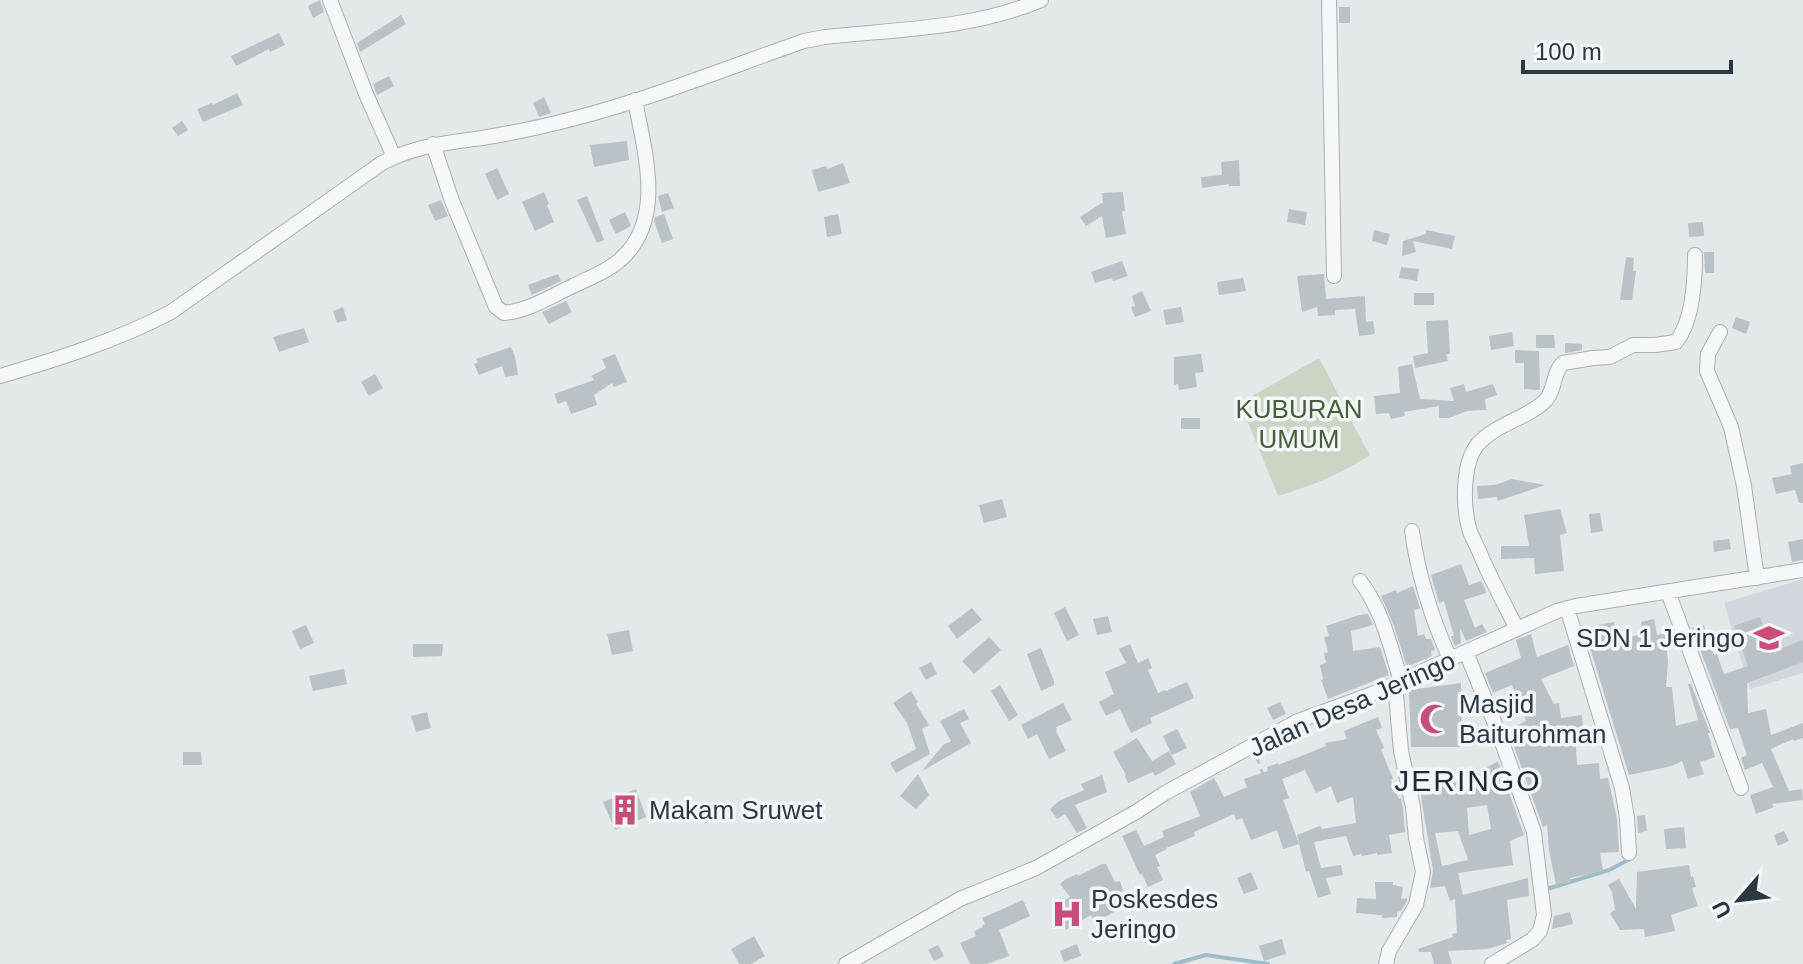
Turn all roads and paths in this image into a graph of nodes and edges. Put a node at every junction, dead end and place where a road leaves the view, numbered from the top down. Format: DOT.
graph roads {
  1 [pos="330,0"];
  2 [pos="1041,0"];
  3 [pos="1329,0"];
  4 [pos="635,100"];
  5 [pos="433,144"];
  6 [pos="394,157"];
  7 [pos="1695,255"];
  8 [pos="1334,276"];
  9 [pos="1720,332"];
  10 [pos="0,376"];
  11 [pos="1412,531"];
  12 [pos="1803,570"];
  13 [pos="1757,578"];
  14 [pos="1360,581"];
  15 [pos="1668,592"];
  16 [pos="1567,608"];
  17 [pos="1517,629"];
  18 [pos="1466,652"];
  19 [pos="1450,659"];
  20 [pos="1398,683"];
  21 [pos="1253,747"];
  22 [pos="1741,788"];
  23 [pos="1278,816"];
  24 [pos="1629,853"];
  25 [pos="846,964"];
  26 [pos="1386,964"];
  27 [pos="1492,964"];
  1 -- 6 [label="street"];
  2 -- 4 [label="street"];
  3 -- 8 [label="street"];
  4 -- 5 [label="street"];
  4 -- 5 [label="street"];
  5 -- 6 [label="street"];
  6 -- 10 [label="street"];
  7 -- 17 [label="street"];
  9 -- 13 [label="street"];
  11 -- 19 [label="street"];
  12 -- 13 [label="street, Jalan Desa Jeringo"];
  13 -- 15 [label="street, Jalan Desa Jeringo"];
  14 -- 20 [label="street"];
  15 -- 16 [label="street, Jalan Desa Jeringo"];
  15 -- 22 [label="street"];
  16 -- 17 [label="street, Jalan Desa Jeringo"];
  16 -- 24 [label="street"];
  17 -- 18 [label="street, Jalan Desa Jeringo"];
  18 -- 19 [label="street, Jalan Desa Jeringo"];
  18 -- 27 [label="street"];
  19 -- 20 [label="street, Jalan Desa Jeringo"];
  20 -- 21 [label="street, Jalan Desa Jeringo"];
  20 -- 26 [label="street"];
  21 -- 23 [label="path"];
  21 -- 25 [label="street, Jalan Desa Jeringo"];
}
